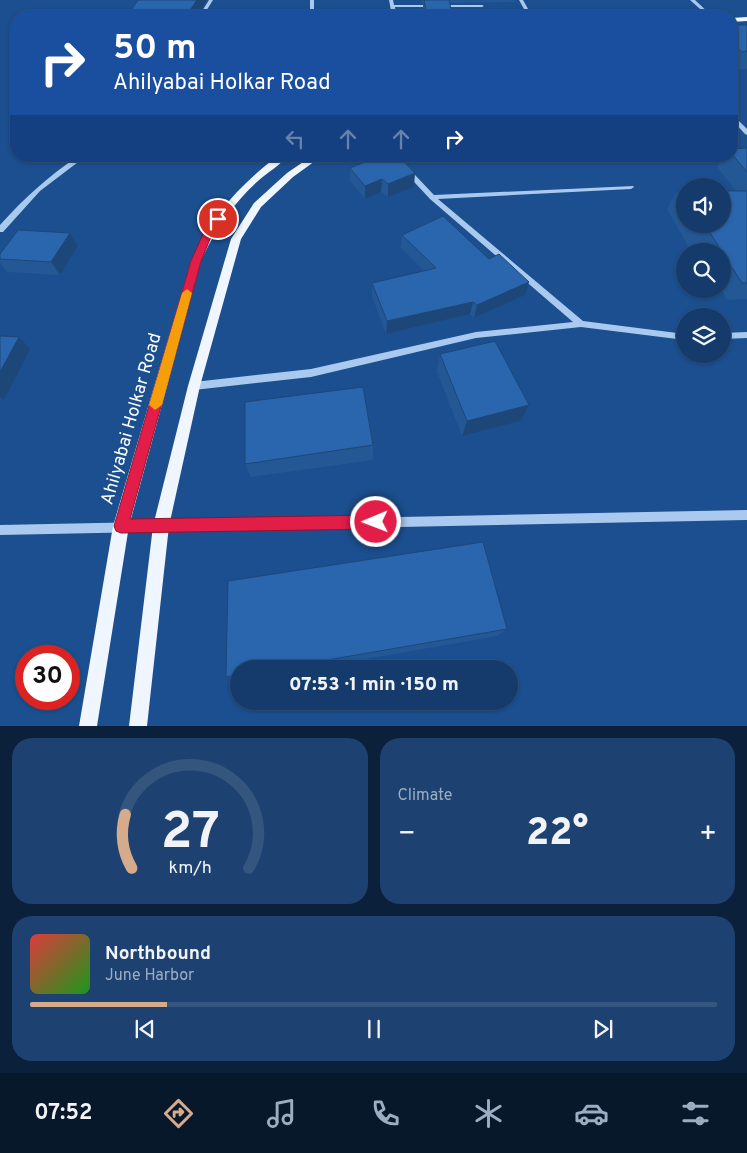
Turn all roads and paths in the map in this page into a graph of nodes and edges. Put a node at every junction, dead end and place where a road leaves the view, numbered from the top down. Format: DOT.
graph roads {
  1 [pos="391,0"];
  2 [pos="692,0"];
  3 [pos="392,6"];
  4 [pos="482,6"];
  5 [pos="393,10"];
  6 [pos="703,10"];
  7 [pos="738,122"];
  8 [pos="747,132"];
  9 [pos="74,162"];
  10 [pos="277,162"];
  11 [pos="309,162"];
  12 [pos="399,162"];
  13 [pos="631,187"];
  14 [pos="432,197"];
  15 [pos="0,230"];
  16 [pos="581,324"];
  17 [pos="747,335"];
  18 [pos="676,336"];
  19 [pos="731,336"];
  20 [pos="194,386"];
  21 [pos="747,515"];
  22 [pos="121,526"];
  23 [pos="161,526"];
  24 [pos="0,530"];
  25 [pos="88,726"];
  26 [pos="138,726"];
  1 -- 3 [label="street"];
  2 -- 6 [label="street"];
  3 -- 4 [label="street"];
  3 -- 5 [label="street"];
  7 -- 8 [label="street"];
  9 -- 15 [label="street"];
  10 -- 22 [label="main road, Ahilyabai Holkar Road"];
  11 -- 20 [label="main road"];
  12 -- 14 [label="street"];
  13 -- 14 [label="street"];
  14 -- 16 [label="street"];
  16 -- 18 [label="street"];
  16 -- 20 [label="street"];
  17 -- 19 [label="street"];
  20 -- 23 [label="main road"];
  21 -- 23 [label="street"];
  22 -- 23 [label="street"];
  22 -- 24 [label="street"];
  22 -- 25 [label="main road, Ahilyabai Holkar Road"];
  23 -- 26 [label="main road"];
}
